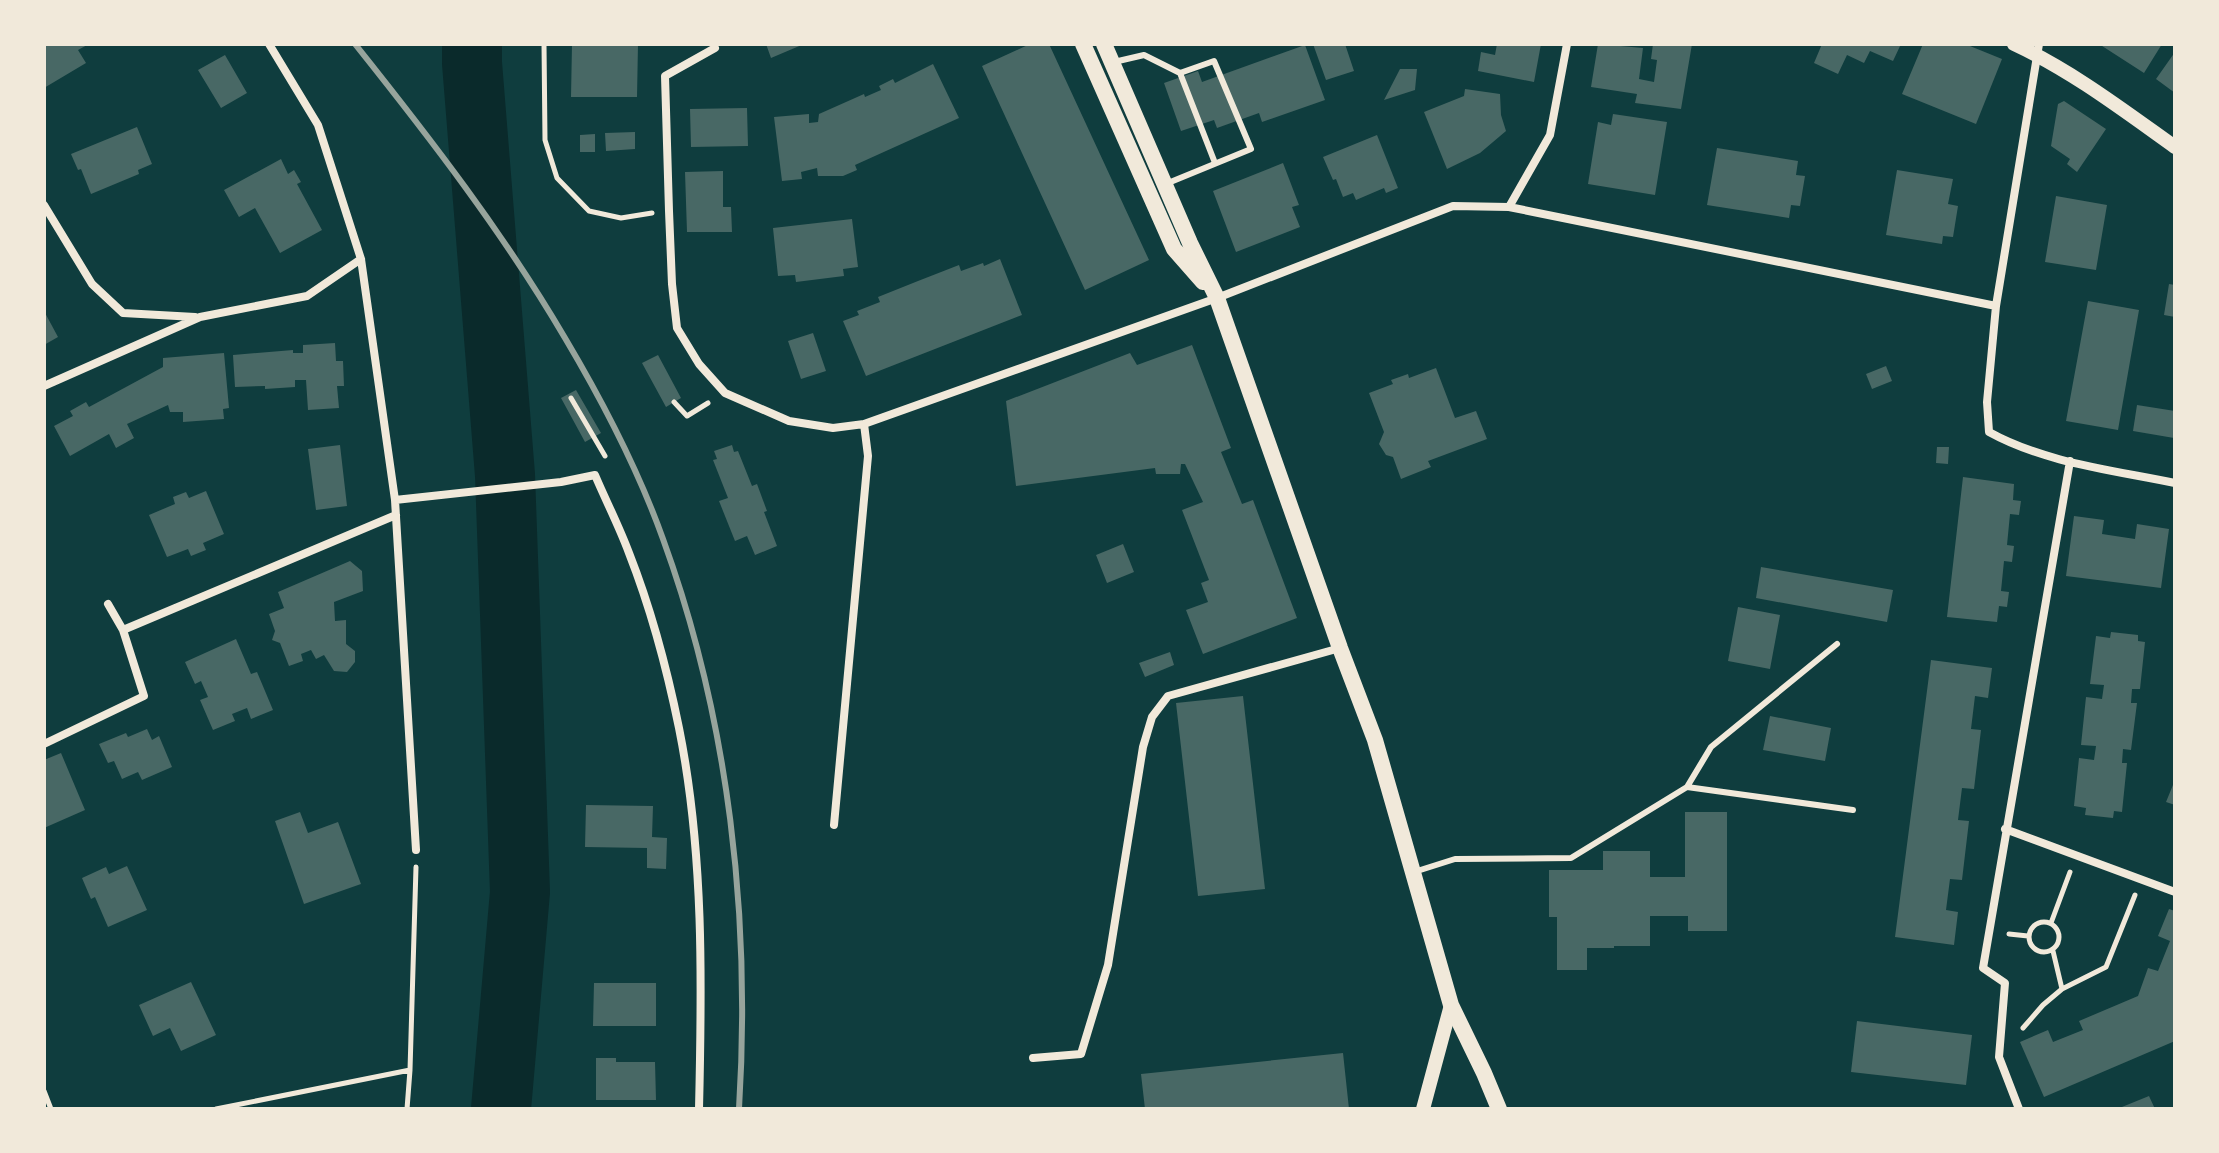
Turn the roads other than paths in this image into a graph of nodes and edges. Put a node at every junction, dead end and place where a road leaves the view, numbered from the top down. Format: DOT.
graph roads {
  1 [pos="269,44"];
  2 [pos="1083,44"];
  3 [pos="1104,44"];
  4 [pos="1567,44"];
  5 [pos="2014,44"];
  6 [pos="715,48"];
  7 [pos="2038,49"];
  8 [pos="1112,62"];
  9 [pos="1180,73"];
  10 [pos="2175,147"];
  11 [pos="1215,163"];
  12 [pos="1164,184"];
  13 [pos="44,205"];
  14 [pos="1509,207"];
  15 [pos="361,259"];
  16 [pos="1217,298"];
  17 [pos="1996,306"];
  18 [pos="200,317"];
  19 [pos="44,386"];
  20 [pos="864,424"];
  21 [pos="2070,461"];
  22 [pos="2175,483"];
  23 [pos="395,500"];
  24 [pos="396,515"];
  25 [pos="108,604"];
  26 [pos="123,630"];
  27 [pos="1837,644"];
  28 [pos="1340,648"];
  29 [pos="44,744"];
  30 [pos="1687,787"];
  31 [pos="1853,810"];
  32 [pos="834,825"];
  33 [pos="2005,829"];
  34 [pos="416,850"];
  35 [pos="1414,872"];
  36 [pos="2175,892"];
  37 [pos="1451,1005"];
  38 [pos="1033,1058"];
  39 [pos="699,1109"];
  40 [pos="1423,1109"];
  41 [pos="1499,1109"];
  42 [pos="2019,1109"];
  1 -- 15 [label="street"];
  2 -- 16 [label="main road"];
  3 -- 8 [label="main road"];
  4 -- 14 [label="street"];
  5 -- 7 [label="street"];
  6 -- 20 [label="street"];
  7 -- 10 [label="street"];
  7 -- 17 [label="street"];
  8 -- 9 [label="lane"];
  8 -- 12 [label="main road"];
  9 -- 11 [label="lane"];
  9 -- 11 [label="lane"];
  11 -- 12 [label="lane"];
  12 -- 16 [label="main road"];
  13 -- 18 [label="street"];
  14 -- 16 [label="street"];
  14 -- 17 [label="street"];
  15 -- 18 [label="street"];
  15 -- 23 [label="street"];
  16 -- 20 [label="street"];
  16 -- 28 [label="main road"];
  17 -- 21 [label="street"];
  18 -- 19 [label="street"];
  20 -- 32 [label="street"];
  21 -- 22 [label="street"];
  21 -- 33 [label="street"];
  23 -- 24 [label="street"];
  23 -- 39 [label="street"];
  24 -- 26 [label="street"];
  24 -- 34 [label="street"];
  25 -- 26 [label="street"];
  26 -- 29 [label="street"];
  27 -- 30 [label="lane"];
  28 -- 35 [label="main road"];
  28 -- 38 [label="street"];
  30 -- 31 [label="lane"];
  30 -- 35 [label="lane"];
  33 -- 36 [label="street"];
  33 -- 42 [label="street"];
  35 -- 37 [label="main road"];
  37 -- 40 [label="street"];
  37 -- 41 [label="main road"];
}
